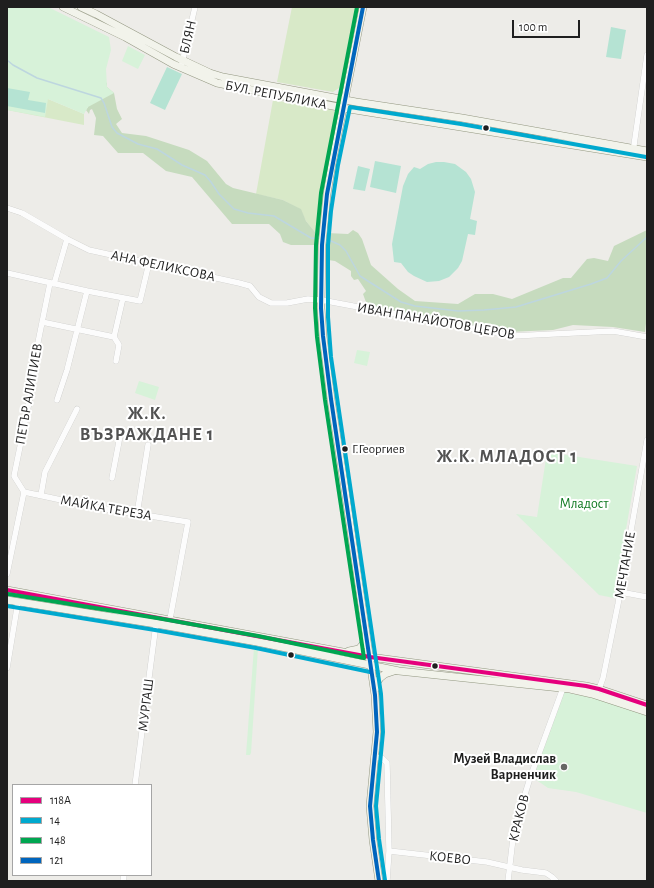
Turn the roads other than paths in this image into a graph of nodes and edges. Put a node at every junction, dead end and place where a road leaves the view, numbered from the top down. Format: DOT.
graph roads {
  1 [pos="81,7"];
  2 [pos="195,7"];
  3 [pos="363,7"];
  4 [pos="66,8"];
  5 [pos="647,55"];
  6 [pos="182,64"];
  7 [pos="345,100"];
  8 [pos="343,108"];
  9 [pos="647,150"];
  10 [pos="633,151"];
  11 [pos="647,157"];
  12 [pos="7,208"];
  13 [pos="67,239"];
  14 [pos="149,263"];
  15 [pos="7,273"];
  16 [pos="52,283"];
  17 [pos="87,291"];
  18 [pos="123,298"];
  19 [pos="321,300"];
  20 [pos="42,322"];
  21 [pos="77,330"];
  22 [pos="114,337"];
  23 [pos="647,337"];
  24 [pos="116,360"];
  25 [pos="57,400"];
  26 [pos="77,410"];
  27 [pos="121,431"];
  28 [pos="647,440"];
  29 [pos="148,445"];
  30 [pos="112,478"];
  31 [pos="24,492"];
  32 [pos="41,495"];
  33 [pos="137,514"];
  34 [pos="7,574"];
  35 [pos="7,590"];
  36 [pos="620,592"];
  37 [pos="647,597"];
  38 [pos="7,600"];
  39 [pos="18,602"];
  40 [pos="170,619"];
  41 [pos="156,624"];
  42 [pos="366,635"];
  43 [pos="340,651"];
  44 [pos="370,657"];
  45 [pos="371,666"];
  46 [pos="7,668"];
  47 [pos="399,671"];
  48 [pos="563,688"];
  49 [pos="599,689"];
  50 [pos="375,695"];
  51 [pos="647,705"];
  52 [pos="647,712"];
  53 [pos="374,757"];
  54 [pos="135,784"];
  55 [pos="389,851"];
  56 [pos="510,867"];
  57 [pos="379,881"];
  58 [pos="387,881"];
  59 [pos="508,881"];
  60 [pos="556,881"];
  1 -- 6 [label="street, БУЛ. РЕПУБЛИКА"];
  2 -- 6 [label="street, БЛЯН"];
  3 -- 7 [label="street"];
  4 -- 6 [label="street, БУЛ. РЕПУБЛИКА"];
  5 -- 10 [label="street"];
  6 -- 7 [label="street, БУЛ. РЕПУБЛИКА"];
  6 -- 8 [label="street, БУЛ. РЕПУБЛИКА"];
  7 -- 8 [label="street"];
  7 -- 10 [label="street, БУЛ. РЕПУБЛИКА"];
  8 -- 10 [label="street, БУЛ. РЕПУБЛИКА"];
  8 -- 19 [label="street"];
  9 -- 10 [label="street, БУЛ. РЕПУБЛИКА"];
  10 -- 11 [label="street, БУЛ. РЕПУБЛИКА"];
  12 -- 13 [label="street, АНА ФЕЛИКСОВА"];
  13 -- 14 [label="street, АНА ФЕЛИКСОВА"];
  13 -- 16 [label="street, ПЕТЪР АЛИПИЕВ"];
  14 -- 18 [label="street"];
  14 -- 19 [label="street, АНА ФЕЛИКСОВА"];
  15 -- 16 [label="street"];
  16 -- 17 [label="street"];
  16 -- 20 [label="street, ПЕТЪР АЛИПИЕВ"];
  17 -- 18 [label="street"];
  17 -- 21 [label="street"];
  18 -- 22 [label="street"];
  19 -- 23 [label="street, ИВАН ПАНАЙОТОВ ЦЕРОВ"];
  19 -- 42 [label="street"];
  20 -- 21 [label="street"];
  20 -- 31 [label="street, ПЕТЪР АЛИПИЕВ"];
  21 -- 22 [label="street"];
  21 -- 25 [label="street"];
  22 -- 24 [label="street"];
  26 -- 32 [label="street"];
  27 -- 30 [label="street"];
  28 -- 36 [label="street, МЕЧТАНИЕ"];
  29 -- 33 [label="street"];
  31 -- 32 [label="street, МАЙКА ТЕРЕЗА"];
  31 -- 34 [label="street"];
  32 -- 33 [label="street, МАЙКА ТЕРЕЗА"];
  33 -- 40 [label="street, МАЙКА ТЕРЕЗА"];
  35 -- 40 [label="street"];
  36 -- 37 [label="street"];
  36 -- 49 [label="street, МЕЧТАНИЕ"];
  38 -- 39 [label="street"];
  39 -- 41 [label="street"];
  39 -- 46 [label="street"];
  40 -- 43 [label="street"];
  41 -- 45 [label="street"];
  41 -- 54 [label="street, МУРГАШ"];
  42 -- 43 [label="street"];
  42 -- 44 [label="street"];
  43 -- 44 [label="street"];
  44 -- 45 [label="street"];
  44 -- 49 [label="street"];
  45 -- 47 [label="street"];
  45 -- 50 [label="street"];
  47 -- 48 [label="street"];
  47 -- 50 [label="street"];
  48 -- 52 [label="street"];
  48 -- 56 [label="street, КРАКОВ"];
  49 -- 51 [label="street"];
  50 -- 53 [label="street"];
  53 -- 55 [label="street"];
  53 -- 57 [label="street"];
  55 -- 56 [label="street, КОЕВО"];
  55 -- 58 [label="street"];
  56 -- 59 [label="street, КРАКОВ"];
  56 -- 60 [label="street, КОЕВО"];
}
